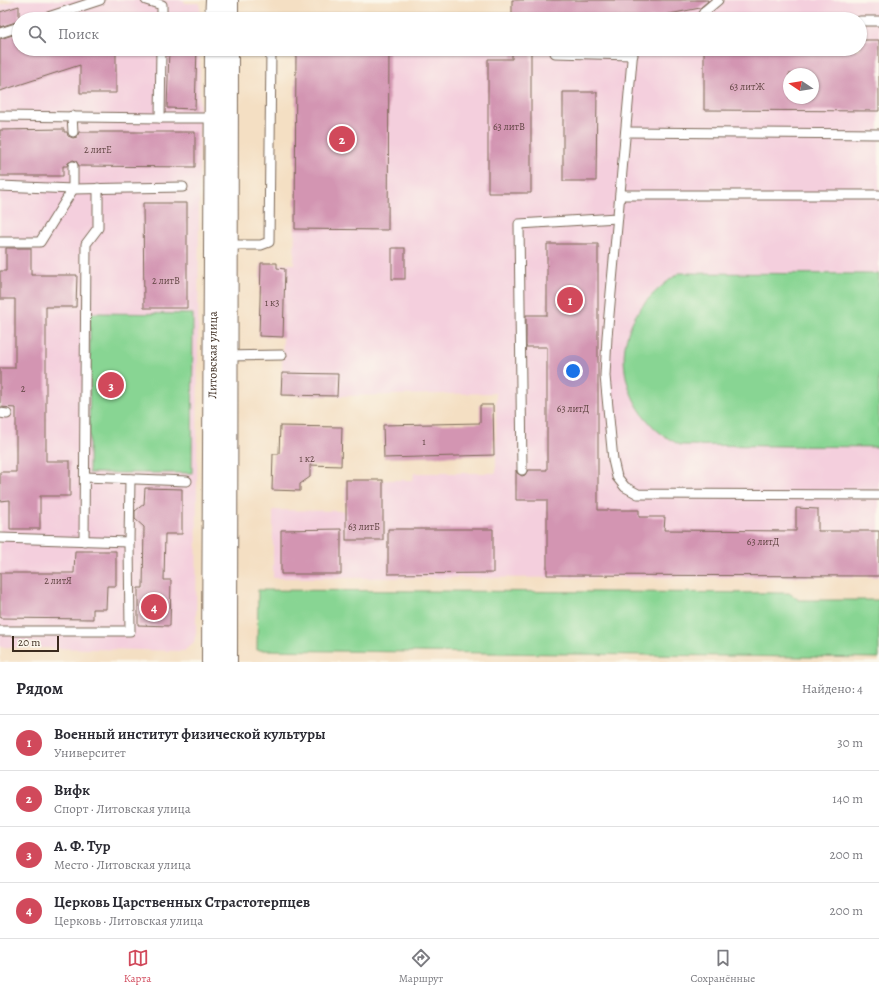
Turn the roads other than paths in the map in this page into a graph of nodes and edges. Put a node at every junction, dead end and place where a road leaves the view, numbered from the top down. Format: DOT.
graph roads {
  1 [pos="100,0"];
  2 [pos="146,0"];
  3 [pos="215,0"];
  4 [pos="229,0"];
  5 [pos="718,0"];
  6 [pos="63,12"];
  7 [pos="162,12"];
  8 [pos="214,12"];
  9 [pos="229,12"];
  10 [pos="704,12"];
  11 [pos="867,20"];
  12 [pos="879,21"];
  13 [pos="12,29"];
  14 [pos="0,33"];
  15 [pos="161,56"];
  16 [pos="215,56"];
  17 [pos="228,56"];
  18 [pos="271,56"];
  19 [pos="633,56"];
  20 [pos="0,116"];
  21 [pos="72,116"];
  22 [pos="160,118"];
  23 [pos="221,118"];
  24 [pos="73,132"];
  25 [pos="626,132"];
  26 [pos="879,134"];
  27 [pos="73,166"];
  28 [pos="0,186"];
  29 [pos="183,187"];
  30 [pos="98,188"];
  31 [pos="73,189"];
  32 [pos="620,194"];
  33 [pos="879,195"];
  34 [pos="617,218"];
  35 [pos="0,242"];
  36 [pos="221,246"];
  37 [pos="282,355"];
  38 [pos="221,356"];
  39 [pos="522,470"];
  40 [pos="85,477"];
  41 [pos="130,479"];
  42 [pos="187,481"];
  43 [pos="879,495"];
  44 [pos="0,538"];
  45 [pos="84,541"];
  46 [pos="129,542"];
  47 [pos="220,580"];
  48 [pos="0,631"];
  49 [pos="211,662"];
  50 [pos="228,662"];
  1 -- 6 [label="lane"];
  2 -- 7 [label="lane"];
  3 -- 8 [label="street"];
  4 -- 9 [label="street"];
  5 -- 10 [label="lane"];
  11 -- 12 [label="lane"];
  13 -- 14 [label="lane"];
  15 -- 22 [label="lane"];
  16 -- 23 [label="street, Литовская улица"];
  17 -- 23 [label="street, Литовская улица"];
  18 -- 36 [label="lane"];
  19 -- 25 [label="lane"];
  20 -- 21 [label="lane"];
  21 -- 22 [label="lane"];
  21 -- 24 [label="lane"];
  22 -- 23 [label="lane"];
  23 -- 36 [label="street, Литовская улица"];
  25 -- 26 [label="lane"];
  25 -- 32 [label="lane"];
  27 -- 31 [label="lane"];
  28 -- 31 [label="lane"];
  29 -- 30 [label="lane"];
  30 -- 31 [label="lane"];
  30 -- 40 [label="lane"];
  31 -- 35 [label="lane"];
  32 -- 33 [label="lane"];
  32 -- 34 [label="lane"];
  34 -- 39 [label="lane"];
  34 -- 43 [label="lane"];
  36 -- 38 [label="street, Литовская улица"];
  37 -- 38 [label="lane"];
  38 -- 47 [label="street, Литовская улица"];
  40 -- 41 [label="lane"];
  40 -- 45 [label="lane"];
  41 -- 42 [label="lane"];
  41 -- 46 [label="lane"];
  44 -- 45 [label="lane"];
  45 -- 46 [label="lane"];
  46 -- 48 [label="lane"];
  47 -- 49 [label="street, Литовская улица"];
  47 -- 50 [label="street, Литовская улица"];
}
